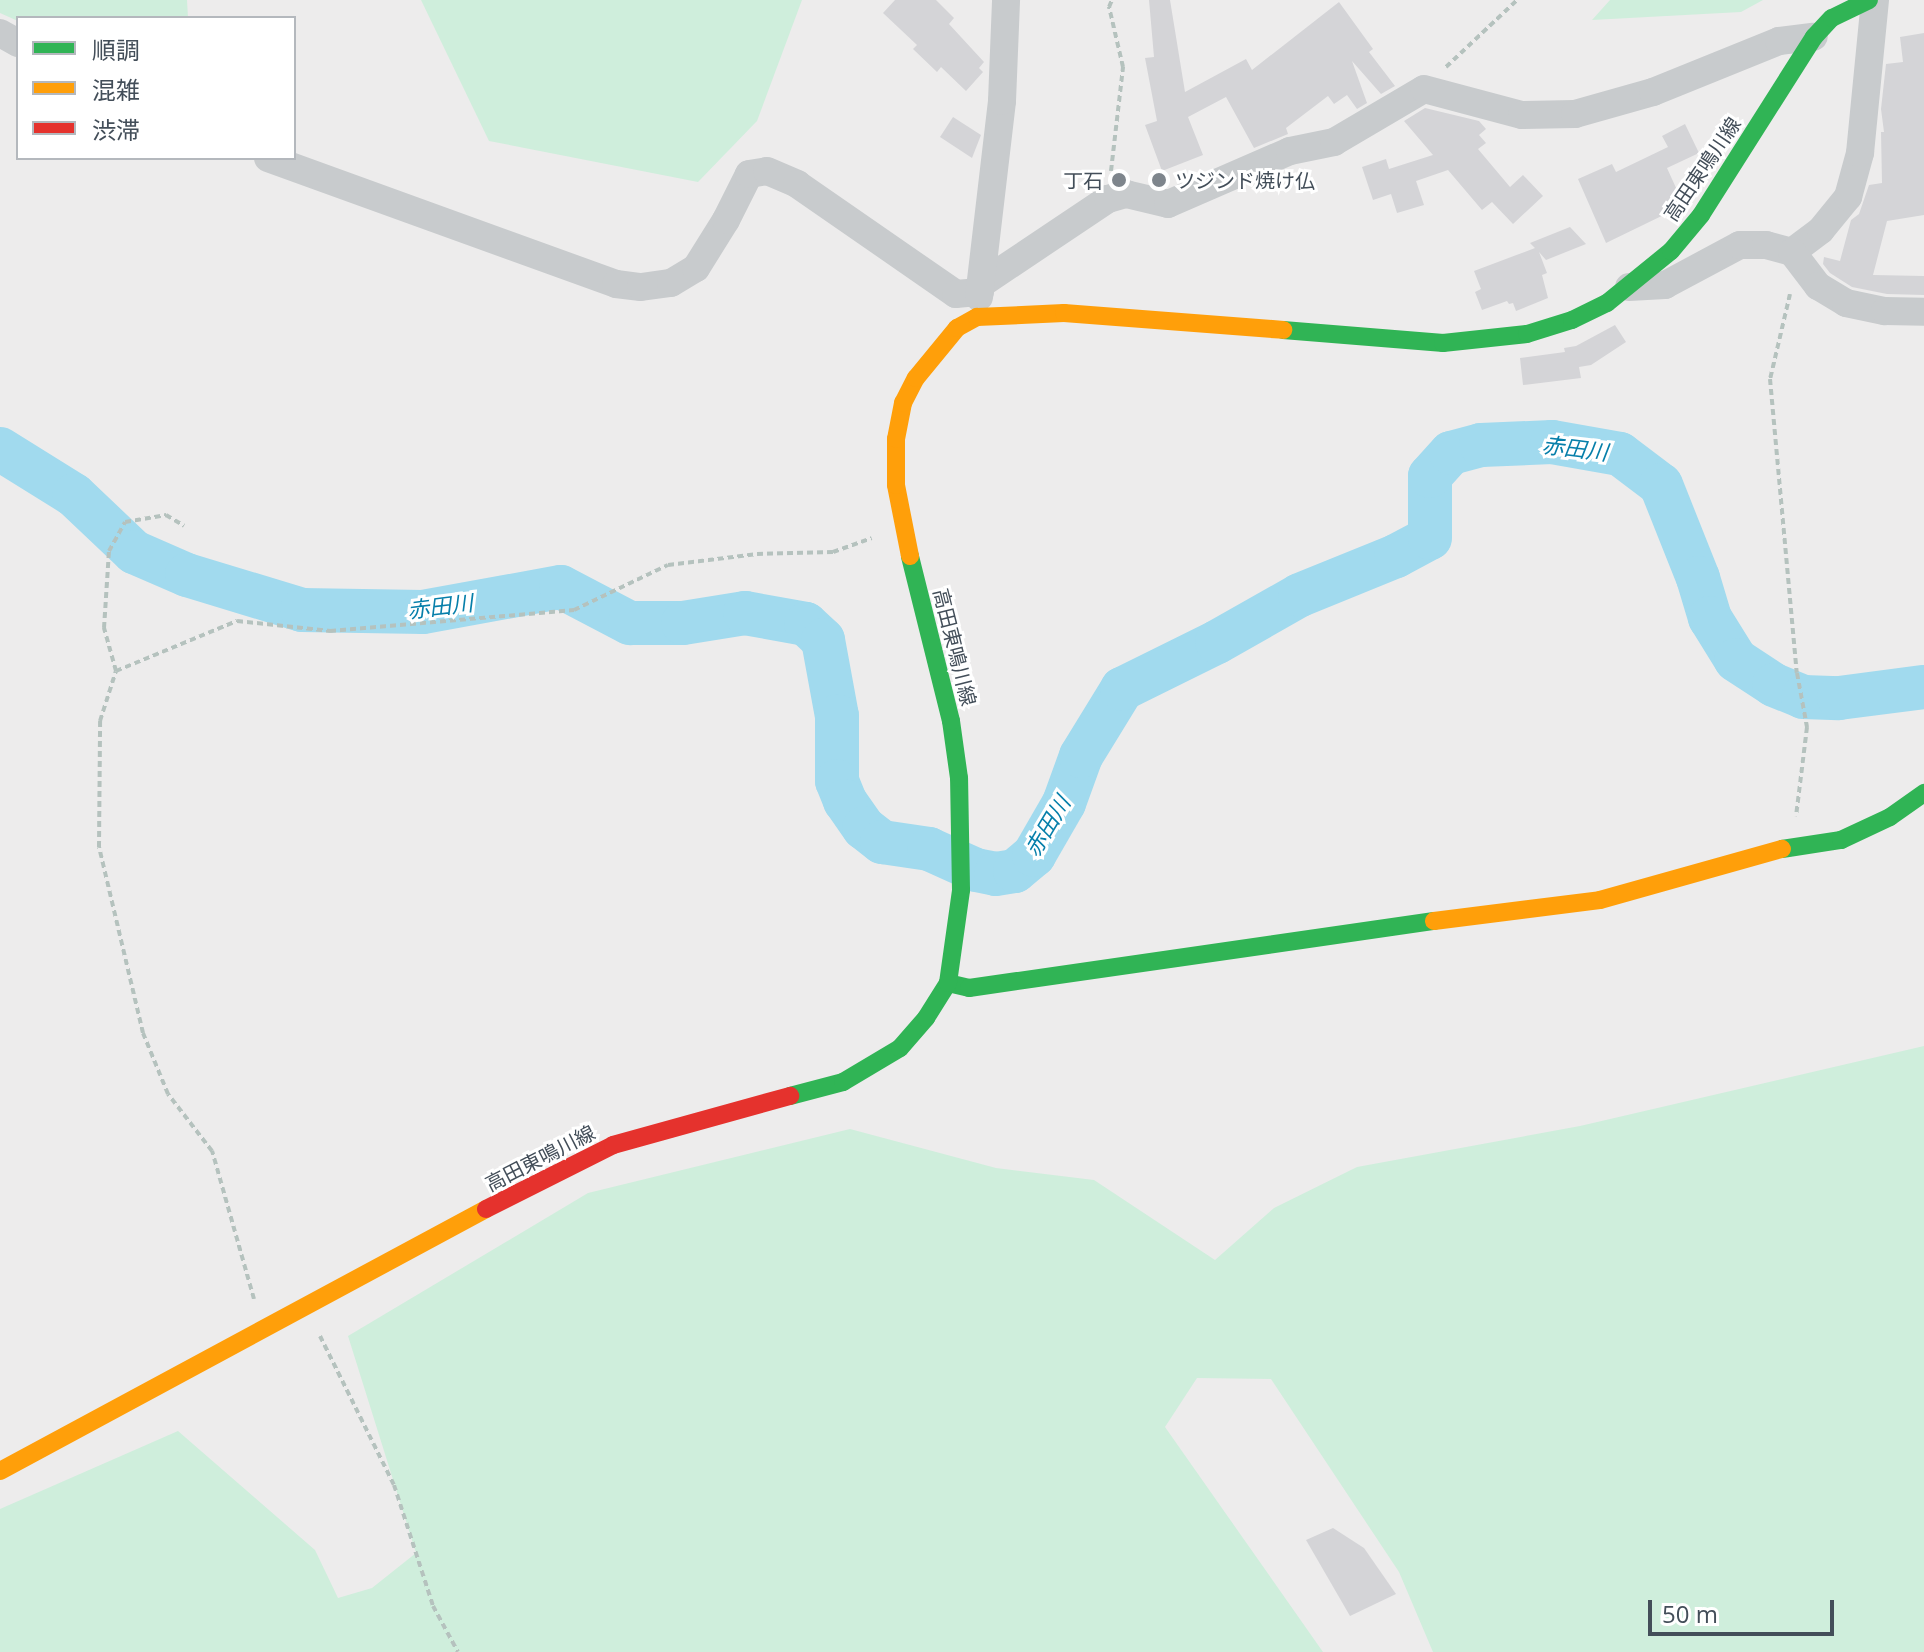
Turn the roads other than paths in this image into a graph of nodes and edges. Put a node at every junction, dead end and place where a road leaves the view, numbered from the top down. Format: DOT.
graph roads {
  1 [pos="1006,0"];
  2 [pos="1869,0"];
  3 [pos="1875,0"];
  4 [pos="1814,37"];
  5 [pos="274,160"];
  6 [pos="1792,252"];
  7 [pos="1629,287"];
  8 [pos="979,298"];
  9 [pos="1924,312"];
  10 [pos="1924,793"];
  11 [pos="948,983"];
  12 [pos="0,1471"];
  1 -- 8 [label="street"];
  2 -- 4 [label="main road, 高田東鳴川線"];
  3 -- 6 [label="street"];
  4 -- 7 [label="main road, 高田東鳴川線"];
  4 -- 8 [label="street"];
  5 -- 8 [label="street"];
  6 -- 7 [label="street"];
  6 -- 9 [label="street"];
  7 -- 8 [label="main road, 高田東鳴川線"];
  8 -- 11 [label="main road, 高田東鳴川線"];
  10 -- 11 [label="main road"];
  11 -- 12 [label="main road, 高田東鳴川線"];
}
